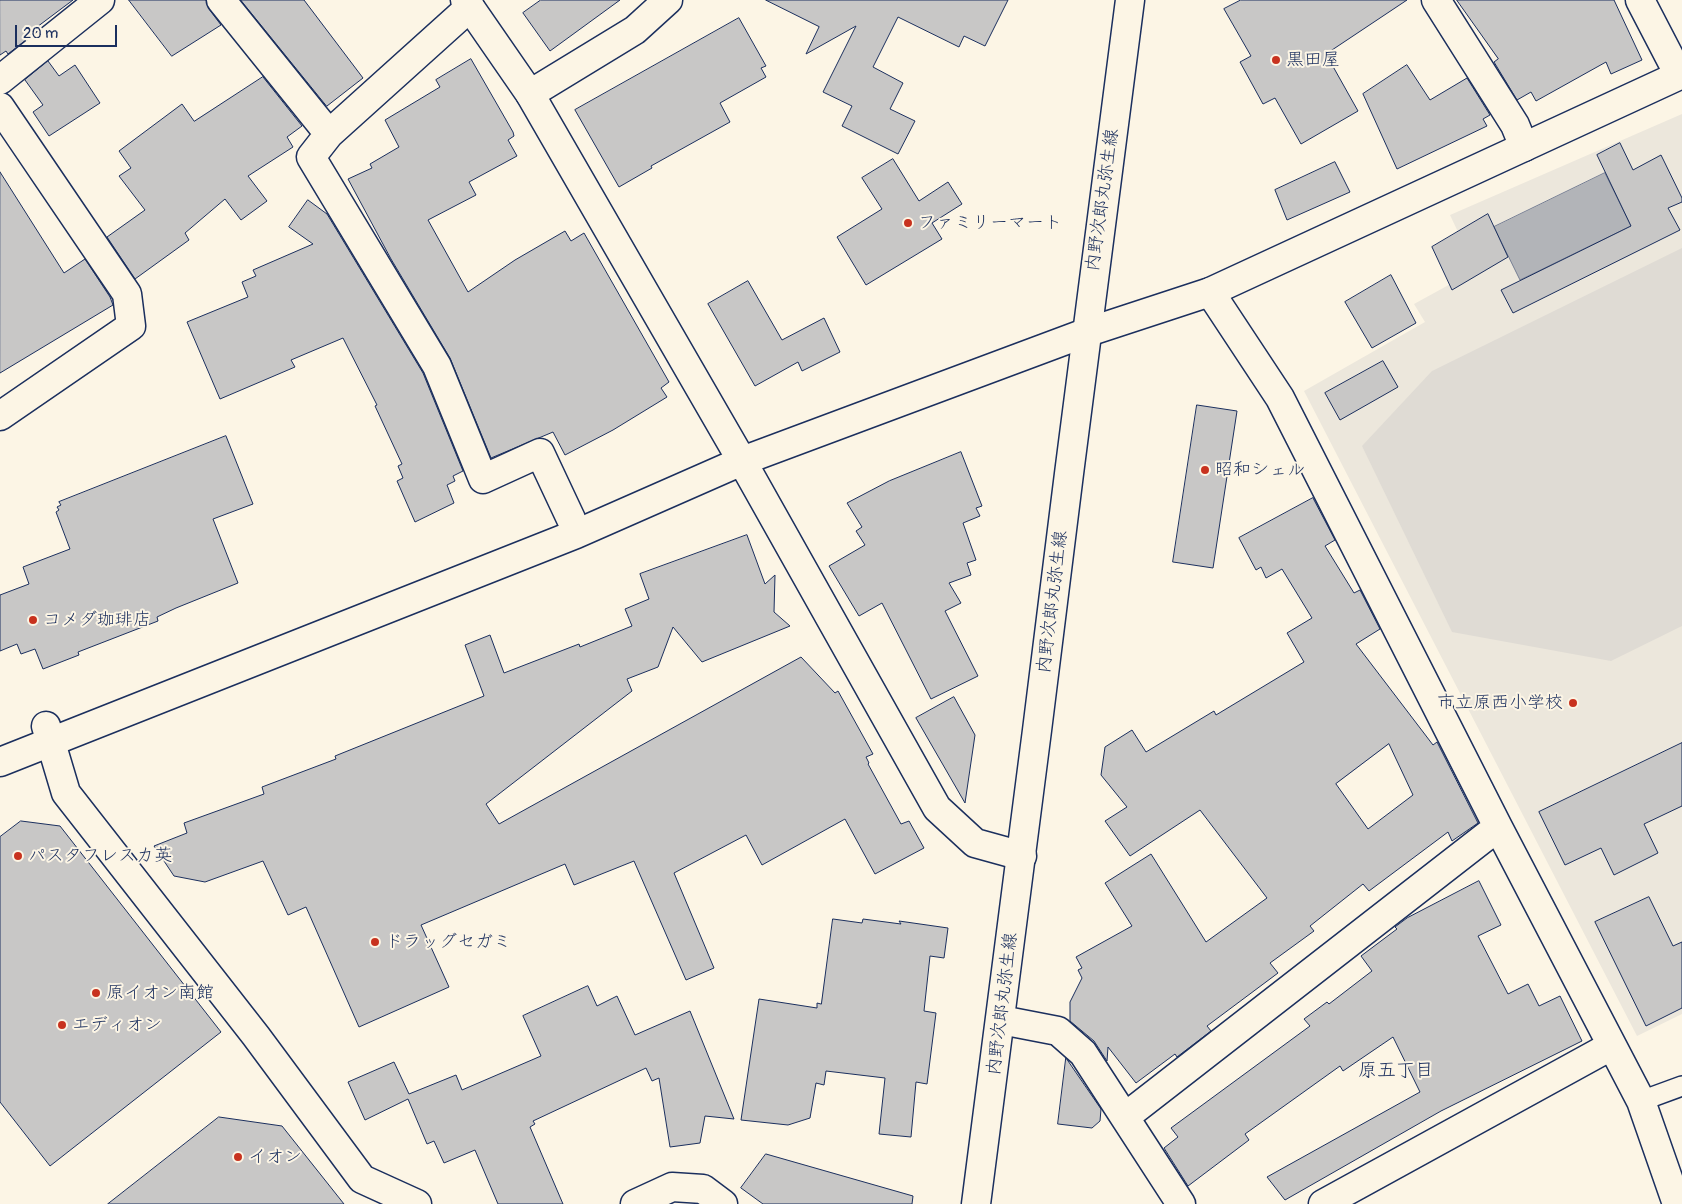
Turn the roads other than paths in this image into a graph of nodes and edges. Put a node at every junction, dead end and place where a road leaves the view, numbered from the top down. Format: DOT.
graph roads {
  1 [pos="100,0"];
  2 [pos="222,0"];
  3 [pos="668,0"];
  4 [pos="1130,0"];
  5 [pos="1436,0"];
  6 [pos="1640,0"];
  7 [pos="468,4"];
  8 [pos="1681,75"];
  9 [pos="0,80"];
  10 [pos="530,94"];
  11 [pos="0,106"];
  12 [pos="329,134"];
  13 [pos="1524,146"];
  14 [pos="1210,292"];
  15 [pos="1085,333"];
  16 [pos="0,416"];
  17 [pos="732,465"];
  18 [pos="571,519"];
  19 [pos="49,734"];
  20 [pos="0,743"];
  21 [pos="0,762"];
  22 [pos="1498,828"];
  23 [pos="1022,856"];
  24 [pos="1001,1020"];
  25 [pos="1611,1046"];
  26 [pos="1682,1086"];
  27 [pos="1641,1101"];
  28 [pos="1125,1117"];
  29 [pos="417,1204"];
  30 [pos="634,1204"];
  31 [pos="723,1204"];
  32 [pos="976,1204"];
  33 [pos="1181,1204"];
  34 [pos="1323,1204"];
  35 [pos="1677,1204"];
  1 -- 9 [label="street"];
  2 -- 12 [label="street"];
  3 -- 10 [label="street"];
  4 -- 15 [label="street, 内野次郎丸弥生線"];
  5 -- 13 [label="street"];
  6 -- 8 [label="street"];
  7 -- 10 [label="street"];
  7 -- 12 [label="street"];
  8 -- 13 [label="street"];
  10 -- 17 [label="street"];
  11 -- 16 [label="street"];
  12 -- 18 [label="street"];
  13 -- 14 [label="street"];
  14 -- 15 [label="street"];
  14 -- 22 [label="street"];
  15 -- 17 [label="street"];
  15 -- 23 [label="street, 内野次郎丸弥生線"];
  17 -- 18 [label="street"];
  17 -- 19 [label="street"];
  17 -- 23 [label="street"];
  18 -- 19 [label="street"];
  19 -- 20 [label="street"];
  19 -- 21 [label="street"];
  19 -- 29 [label="street"];
  22 -- 25 [label="street"];
  22 -- 28 [label="street"];
  23 -- 24 [label="street, 内野次郎丸弥生線"];
  24 -- 28 [label="street"];
  24 -- 32 [label="street, 内野次郎丸弥生線"];
  25 -- 27 [label="street"];
  25 -- 34 [label="street"];
  26 -- 27 [label="lane"];
  27 -- 35 [label="street"];
  28 -- 33 [label="street"];
  30 -- 31 [label="street"];
}
